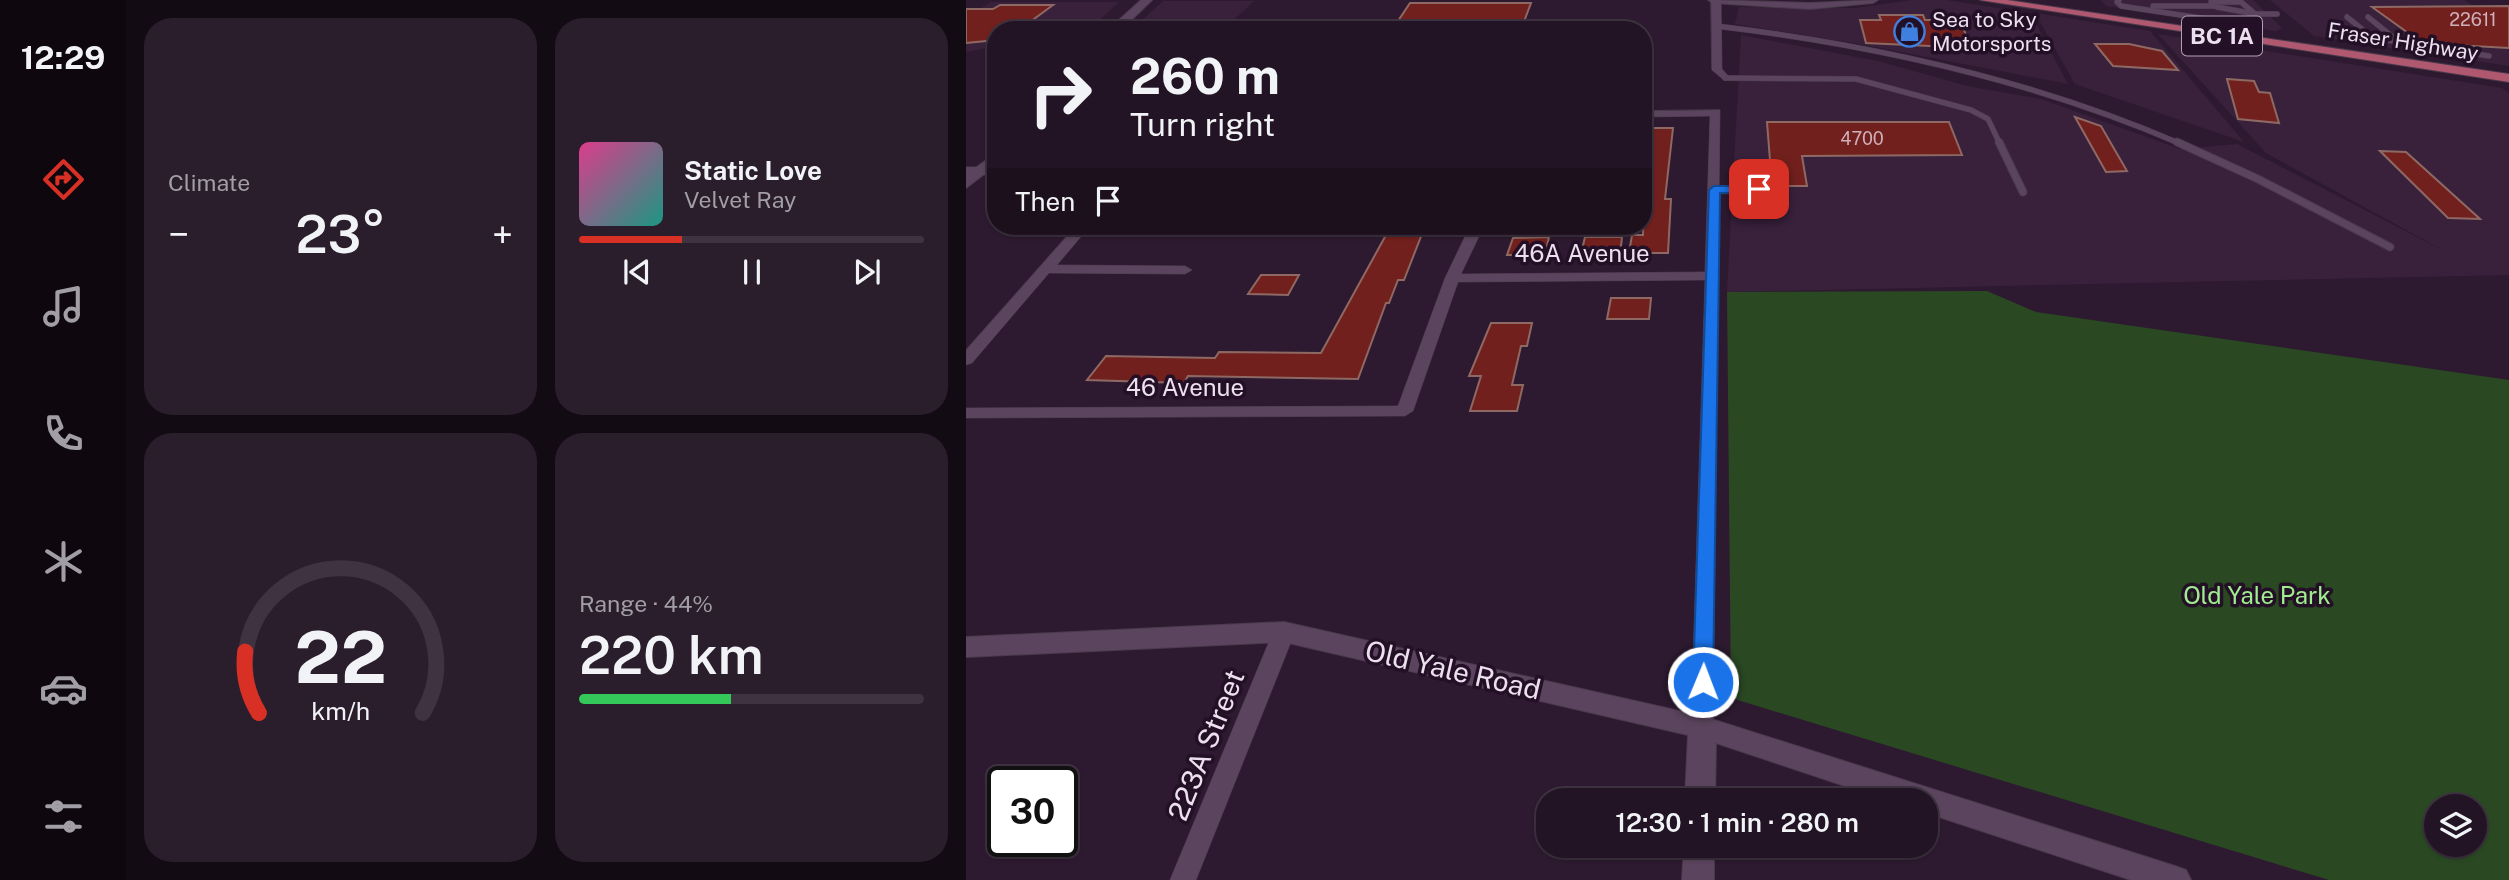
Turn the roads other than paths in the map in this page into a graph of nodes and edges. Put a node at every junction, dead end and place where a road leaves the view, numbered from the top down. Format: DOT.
graph roads {
  1 [pos="1147,0"];
  2 [pos="1715,0"];
  3 [pos="1723,0"];
  4 [pos="1797,0"];
  5 [pos="1808,0"];
  6 [pos="1873,0"];
  7 [pos="1985,0"];
  8 [pos="2032,0"];
  9 [pos="2119,0"];
  10 [pos="2211,3"];
  11 [pos="2145,6"];
  12 [pos="2255,14"];
  13 [pos="2277,14"];
  14 [pos="2347,17"];
  15 [pos="2368,17"];
  16 [pos="1124,21"];
  17 [pos="1716,26"];
  18 [pos="2401,43"];
  19 [pos="2292,44"];
  20 [pos="2489,56"];
  21 [pos="1725,78"];
  22 [pos="2509,78"];
  23 [pos="1652,114"];
  24 [pos="973,171"];
  25 [pos="966,183"];
  26 [pos="1759,189"];
  27 [pos="1714,190"];
  28 [pos="2024,192"];
  29 [pos="1075,235"];
  30 [pos="1473,235"];
  31 [pos="2390,247"];
  32 [pos="1046,269"];
  33 [pos="1185,270"];
  34 [pos="1713,276"];
  35 [pos="1452,278"];
  36 [pos="966,360"];
  37 [pos="966,413"];
  38 [pos="1284,632"];
  39 [pos="966,648"];
  40 [pos="1702,727"];
  41 [pos="1700,788"];
  42 [pos="1889,788"];
  43 [pos="1938,804"];
  44 [pos="1699,858"];
  45 [pos="1183,880"];
  46 [pos="1698,880"];
  47 [pos="2175,880"];
  1 -- 16 [label="street"];
  2 -- 3 [label="street"];
  2 -- 6 [label="street"];
  2 -- 17 [label="street"];
  4 -- 5 [label="street"];
  7 -- 19 [label="main road, Fraser Highway / BC 1A"];
  8 -- 19 [label="main road, Fraser Highway / BC 1A"];
  9 -- 12 [label="lane"];
  10 -- 11 [label="lane"];
  10 -- 12 [label="lane"];
  12 -- 13 [label="lane"];
  14 -- 18 [label="lane"];
  15 -- 18 [label="lane"];
  17 -- 21 [label="street"];
  17 -- 31 [label="lane"];
  18 -- 20 [label="lane"];
  19 -- 22 [label="main road, Fraser Highway / BC 1A"];
  21 -- 28 [label="lane"];
  23 -- 27 [label="street"];
  24 -- 25 [label="street"];
  26 -- 27 [label="lane"];
  27 -- 34 [label="street"];
  29 -- 32 [label="street"];
  30 -- 35 [label="street"];
  32 -- 33 [label="street"];
  32 -- 36 [label="street"];
  34 -- 35 [label="street, 46A Avenue"];
  34 -- 40 [label="street"];
  35 -- 37 [label="street, 46 Avenue"];
  38 -- 39 [label="street, Old Yale Road"];
  38 -- 40 [label="street, Old Yale Road"];
  38 -- 45 [label="street, 223A Street"];
  40 -- 41 [label="street"];
  40 -- 42 [label="street, Old Yale Road"];
  43 -- 47 [label="street, Old Yale Road"];
  44 -- 46 [label="street"];
}
